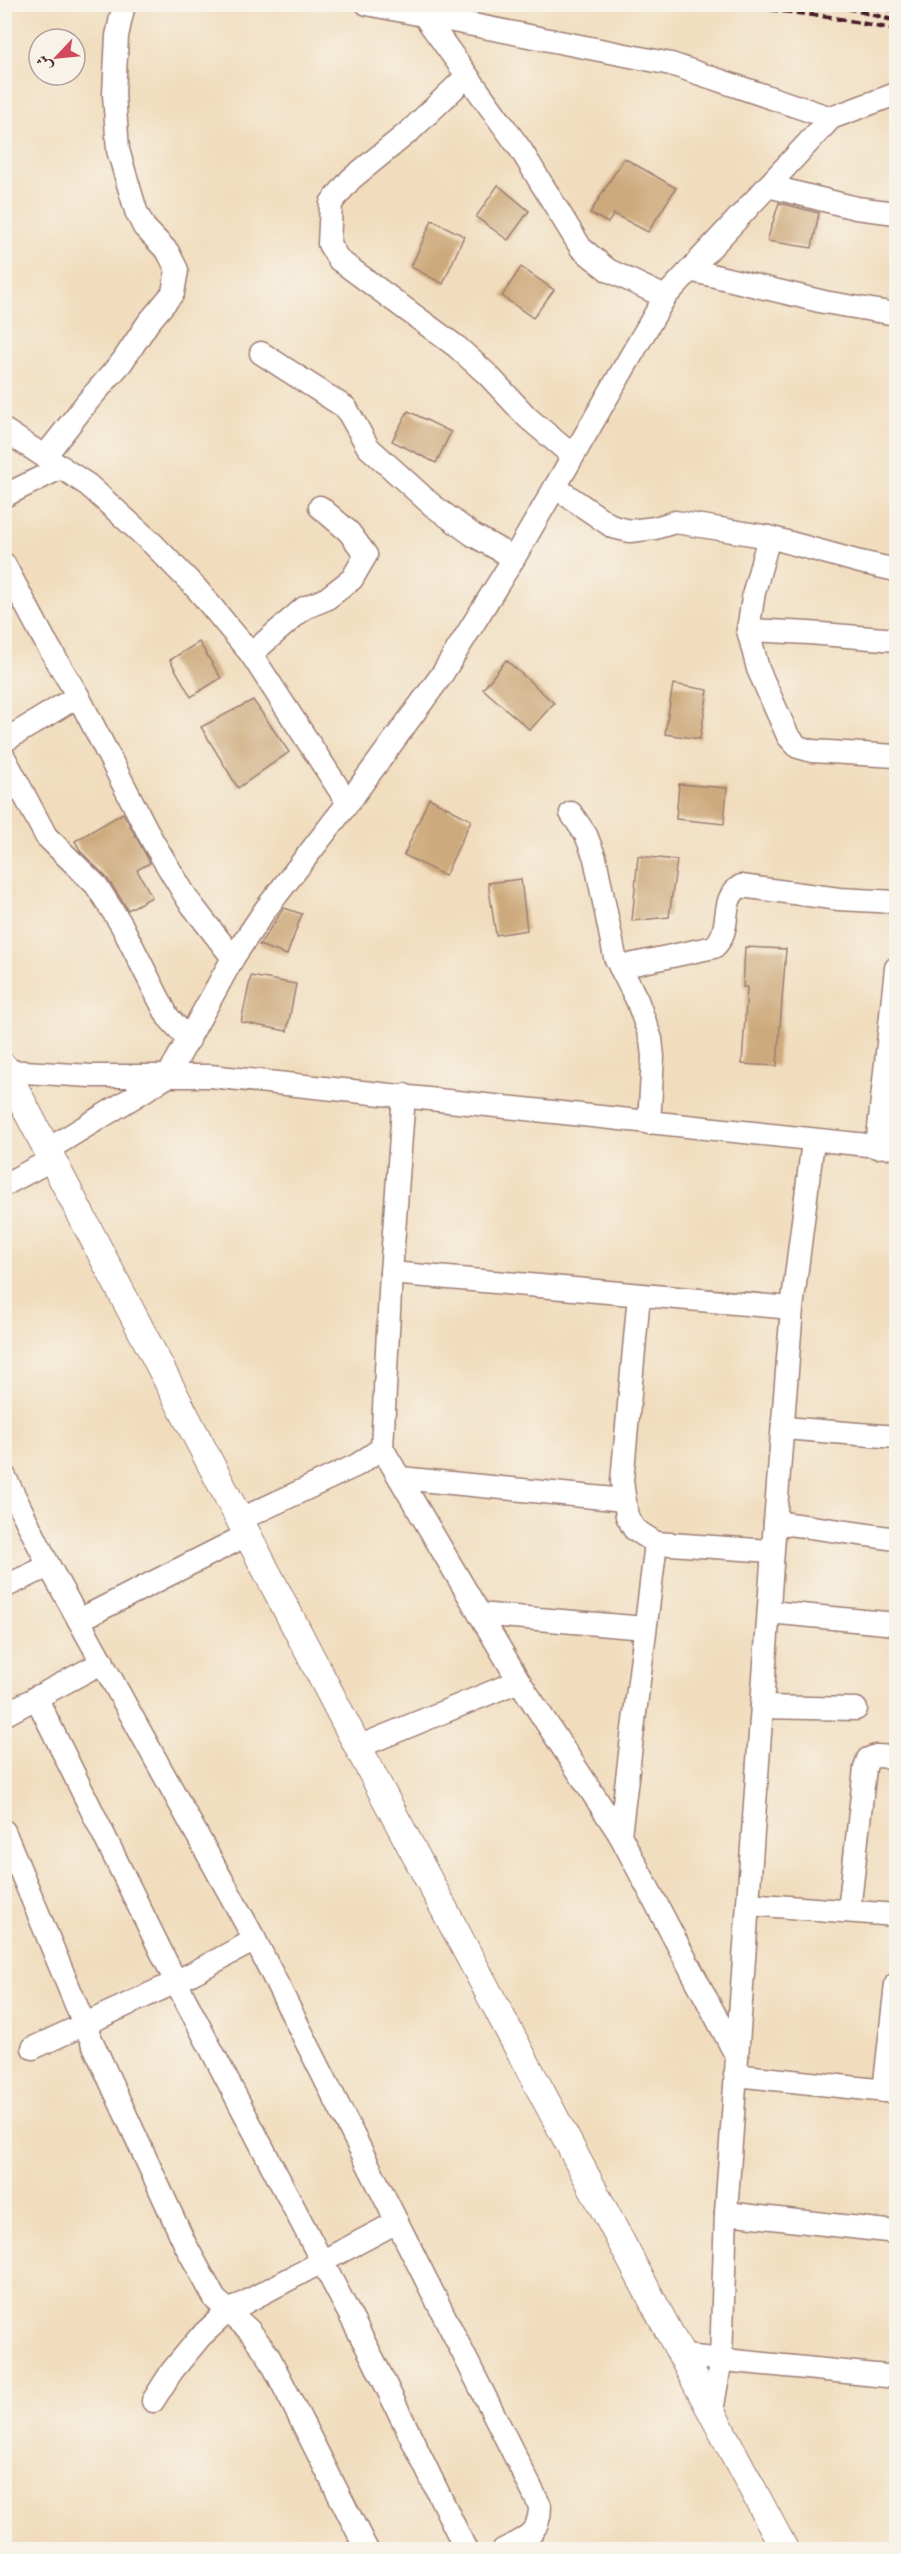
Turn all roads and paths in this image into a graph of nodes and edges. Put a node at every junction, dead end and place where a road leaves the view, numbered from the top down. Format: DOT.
graph roads {
  1 [pos="124,4"];
  2 [pos="367,4"];
  3 [pos="425,17"];
  4 [pos="467,76"];
  5 [pos="897,94"];
  6 [pos="831,118"];
  7 [pos="768,186"];
  8 [pos="897,213"];
  9 [pos="690,270"];
  10 [pos="665,297"];
  11 [pos="897,314"];
  12 [pos="261,353"];
  13 [pos="4,430"];
  14 [pos="573,456"];
  15 [pos="54,462"];
  16 [pos="555,487"];
  17 [pos="4,496"];
  18 [pos="320,507"];
  19 [pos="769,537"];
  20 [pos="514,558"];
  21 [pos="4,564"];
  22 [pos="897,570"];
  23 [pos="748,630"];
  24 [pos="897,640"];
  25 [pos="251,654"];
  26 [pos="78,696"];
  27 [pos="4,741"];
  28 [pos="897,756"];
  29 [pos="4,757"];
  30 [pos="348,803"];
  31 [pos="571,813"];
  32 [pos="897,902"];
  33 [pos="233,958"];
  34 [pos="620,967"];
  35 [pos="897,968"];
  36 [pos="189,1040"];
  37 [pos="6,1069"];
  38 [pos="168,1076"];
  39 [pos="404,1095"];
  40 [pos="649,1123"];
  41 [pos="813,1141"];
  42 [pos="887,1148"];
  43 [pos="49,1155"];
  44 [pos="4,1185"];
  45 [pos="391,1273"];
  46 [pos="639,1295"];
  47 [pos="792,1308"];
  48 [pos="784,1428"];
  49 [pos="897,1437"];
  50 [pos="382,1448"];
  51 [pos="4,1475"];
  52 [pos="400,1478"];
  53 [pos="624,1500"];
  54 [pos="775,1522"];
  55 [pos="243,1528"];
  56 [pos="897,1539"];
  57 [pos="656,1543"];
  58 [pos="772,1551"];
  59 [pos="49,1566"];
  60 [pos="4,1587"];
  61 [pos="769,1612"];
  62 [pos="479,1614"];
  63 [pos="79,1620"];
  64 [pos="897,1623"];
  65 [pos="645,1628"];
  66 [pos="103,1662"];
  67 [pos="519,1680"];
  68 [pos="36,1697"];
  69 [pos="762,1707"];
  70 [pos="856,1709"];
  71 [pos="4,1715"];
  72 [pos="358,1747"];
  73 [pos="897,1757"];
  74 [pos="4,1832"];
  75 [pos="620,1835"];
  76 [pos="748,1904"];
  77 [pos="849,1911"];
  78 [pos="897,1915"];
  79 [pos="255,1940"];
  80 [pos="176,1982"];
  81 [pos="897,1984"];
  82 [pos="84,2024"];
  83 [pos="33,2048"];
  84 [pos="735,2065"];
  85 [pos="890,2091"];
  86 [pos="726,2213"];
  87 [pos="397,2222"];
  88 [pos="897,2232"];
  89 [pos="323,2261"];
  90 [pos="227,2312"];
  91 [pos="684,2356"];
  92 [pos="721,2359"];
  93 [pos="897,2377"];
  94 [pos="153,2401"];
  95 [pos="712,2411"];
  96 [pos="367,2550"];
  97 [pos="466,2550"];
  98 [pos="503,2550"];
  99 [pos="785,2550"];
  1 -- 15 [label="street"];
  2 -- 3 [label="street"];
  3 -- 4 [label="street"];
  3 -- 6 [label="street"];
  4 -- 10 [label="street"];
  4 -- 14 [label="street"];
  5 -- 6 [label="street"];
  6 -- 7 [label="street"];
  7 -- 8 [label="street"];
  7 -- 9 [label="street"];
  9 -- 10 [label="street"];
  9 -- 11 [label="street"];
  10 -- 14 [label="street"];
  12 -- 20 [label="street"];
  13 -- 15 [label="street"];
  14 -- 16 [label="street"];
  15 -- 17 [label="street"];
  15 -- 25 [label="street"];
  16 -- 19 [label="street"];
  16 -- 20 [label="street"];
  18 -- 25 [label="street"];
  19 -- 22 [label="street"];
  19 -- 23 [label="street"];
  20 -- 30 [label="street"];
  21 -- 26 [label="street"];
  23 -- 24 [label="street"];
  23 -- 28 [label="street"];
  25 -- 30 [label="street"];
  26 -- 27 [label="street"];
  26 -- 33 [label="street"];
  29 -- 36 [label="street"];
  30 -- 33 [label="street"];
  31 -- 34 [label="street"];
  32 -- 34 [label="street"];
  33 -- 36 [label="street"];
  34 -- 40 [label="street"];
  35 -- 42 [label="street"];
  36 -- 38 [label="street"];
  37 -- 38 [label="street"];
  37 -- 43 [label="main road"];
  38 -- 39 [label="street"];
  38 -- 43 [label="street"];
  39 -- 40 [label="street"];
  39 -- 45 [label="street"];
  40 -- 41 [label="street"];
  41 -- 42 [label="street"];
  41 -- 47 [label="street"];
  43 -- 44 [label="street"];
  43 -- 55 [label="main road"];
  45 -- 46 [label="street"];
  45 -- 50 [label="street"];
  46 -- 47 [label="street"];
  46 -- 53 [label="street"];
  47 -- 48 [label="street"];
  48 -- 49 [label="street"];
  48 -- 54 [label="street"];
  50 -- 52 [label="street"];
  50 -- 55 [label="street"];
  51 -- 59 [label="street"];
  52 -- 53 [label="street"];
  52 -- 62 [label="street"];
  53 -- 57 [label="street"];
  54 -- 56 [label="street"];
  54 -- 58 [label="street"];
  55 -- 63 [label="street"];
  55 -- 72 [label="main road"];
  57 -- 58 [label="street"];
  57 -- 65 [label="street"];
  58 -- 61 [label="street"];
  59 -- 60 [label="street"];
  59 -- 63 [label="street"];
  61 -- 64 [label="street"];
  61 -- 69 [label="street"];
  62 -- 65 [label="street"];
  62 -- 67 [label="street"];
  63 -- 66 [label="street"];
  65 -- 75 [label="street"];
  66 -- 68 [label="street"];
  66 -- 79 [label="street"];
  67 -- 72 [label="street"];
  67 -- 75 [label="street"];
  68 -- 71 [label="street"];
  68 -- 80 [label="street"];
  69 -- 70 [label="street"];
  69 -- 76 [label="street"];
  72 -- 91 [label="main road"];
  73 -- 77 [label="street"];
  74 -- 82 [label="street"];
  75 -- 84 [label="street"];
  76 -- 77 [label="street"];
  76 -- 84 [label="street"];
  77 -- 78 [label="street"];
  79 -- 80 [label="street"];
  79 -- 87 [label="street"];
  80 -- 82 [label="street"];
  80 -- 89 [label="street"];
  81 -- 85 [label="street"];
  82 -- 83 [label="street"];
  82 -- 90 [label="street"];
  84 -- 85 [label="street"];
  84 -- 86 [label="street"];
  86 -- 88 [label="street"];
  86 -- 92 [label="street"];
  87 -- 89 [label="street"];
  87 -- 98 [label="street"];
  89 -- 90 [label="street"];
  89 -- 97 [label="street"];
  90 -- 94 [label="street"];
  90 -- 96 [label="street"];
  91 -- 92 [label="street"];
  91 -- 95 [label="main road"];
  92 -- 93 [label="street"];
  92 -- 95 [label="street"];
  95 -- 99 [label="main road"];
}
